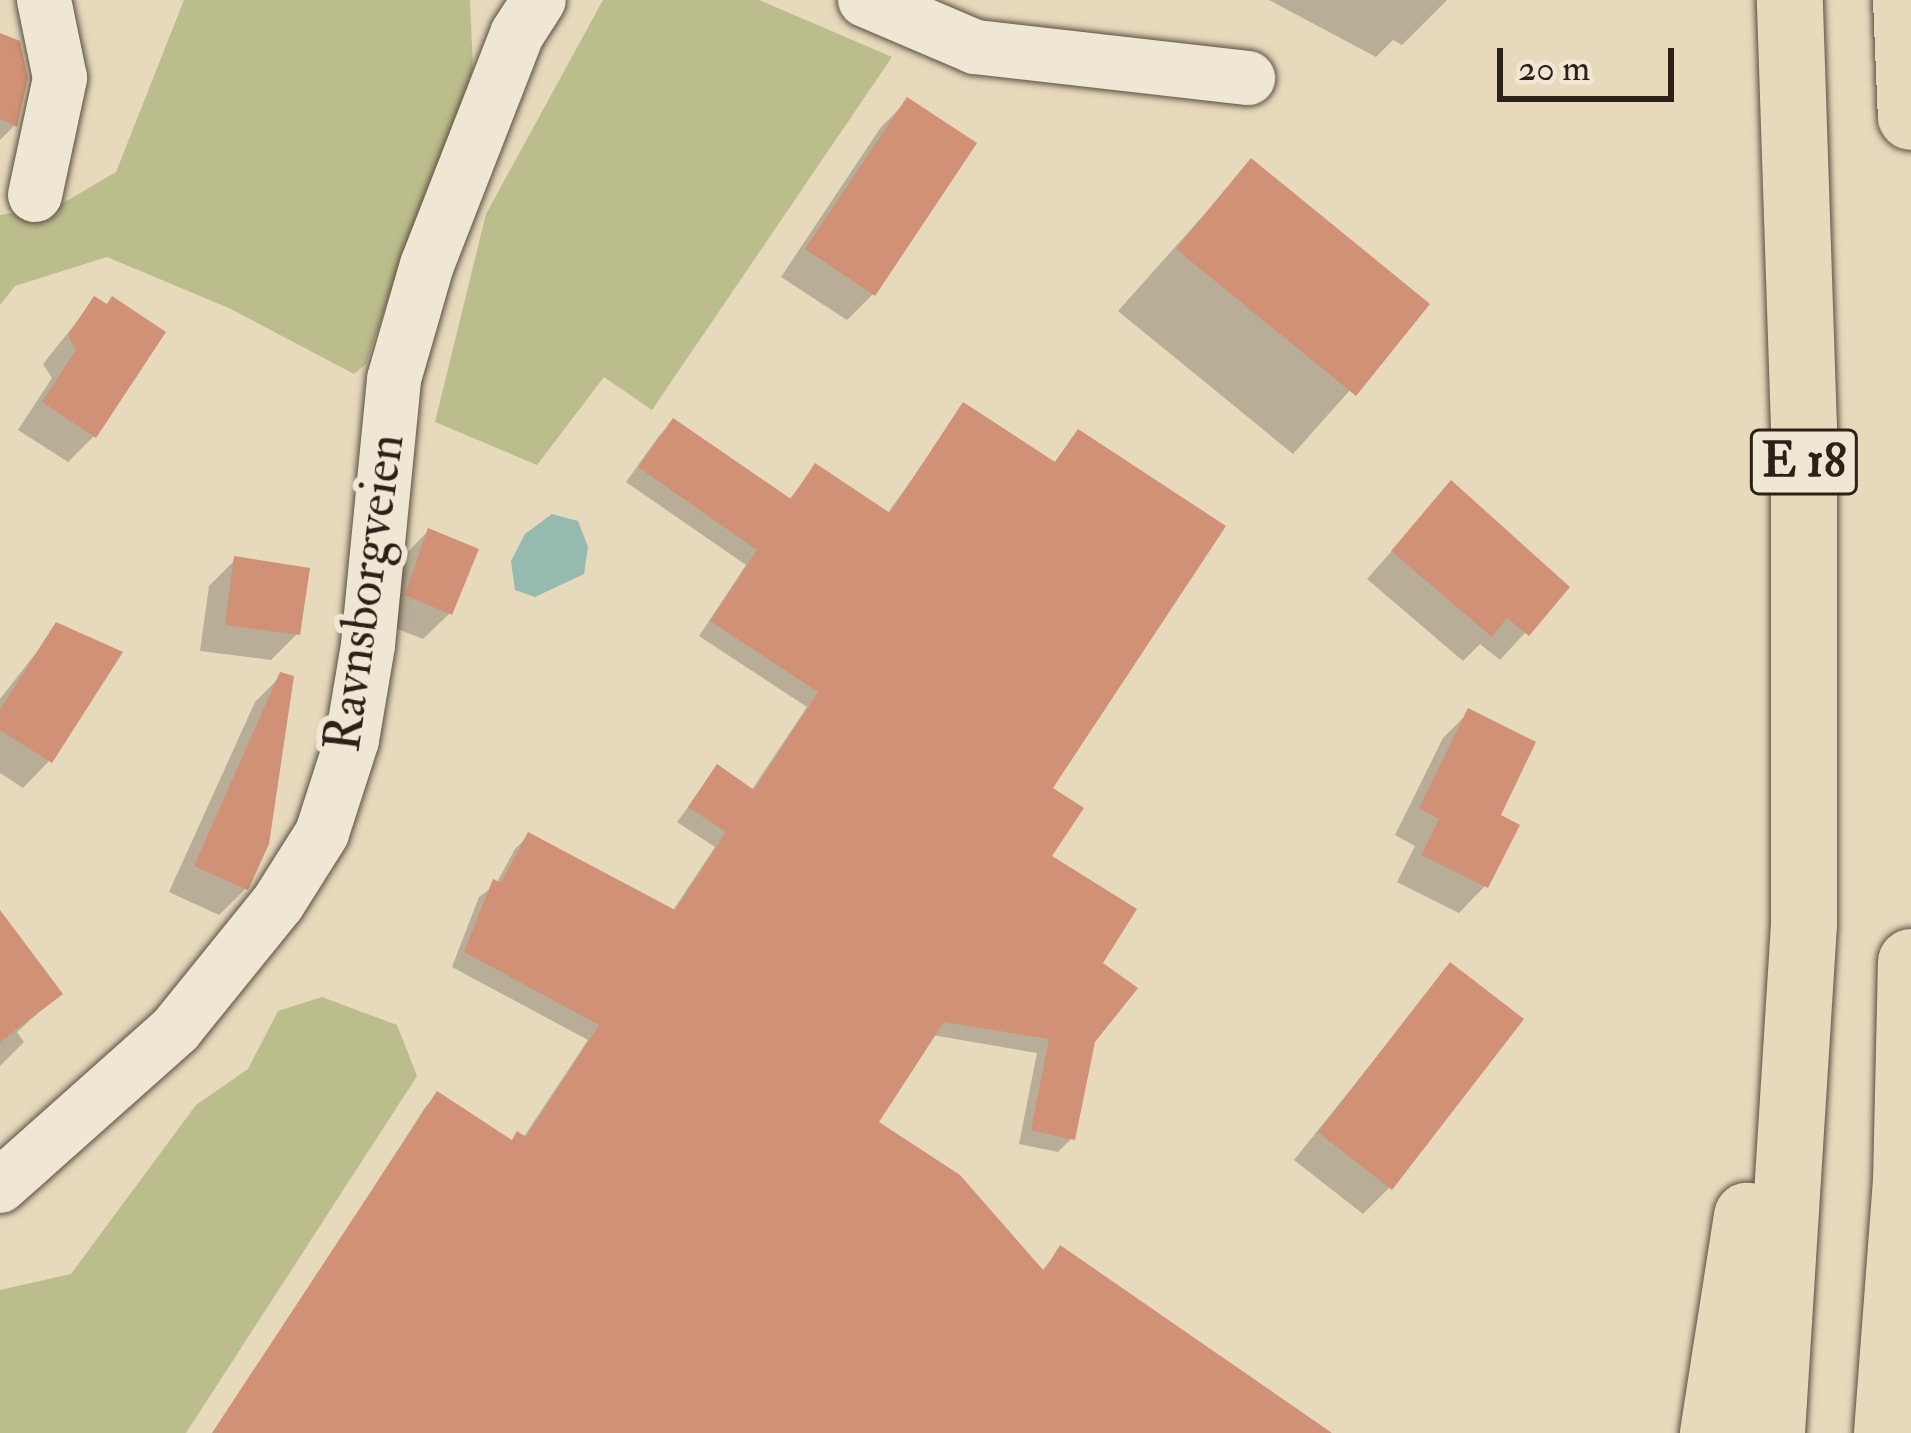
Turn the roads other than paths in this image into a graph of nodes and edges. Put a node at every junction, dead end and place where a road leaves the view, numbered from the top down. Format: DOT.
graph roads {
  1 [pos="44,0"];
  2 [pos="865,0"];
  3 [pos="1790,0"];
  4 [pos="1906,0"];
  5 [pos="519,12"];
  6 [pos="1249,78"];
  7 [pos="1911,117"];
  8 [pos="34,196"];
  9 [pos="1804,924"];
  10 [pos="1911,962"];
  11 [pos="0,1186"];
  12 [pos="1908,1187"];
  13 [pos="1713,1433"];
  14 [pos="1772,1433"];
  15 [pos="1887,1433"];
  1 -- 8 [label="street"];
  2 -- 6 [label="street"];
  3 -- 9 [label="highway, E 18"];
  4 -- 7 [label="highway"];
  5 -- 11 [label="street, Ravnsborgveien"];
  9 -- 13 [label="highway, E 18"];
  9 -- 14 [label="highway, E 18"];
  10 -- 12 [label="highway"];
  12 -- 15 [label="highway"];
}
